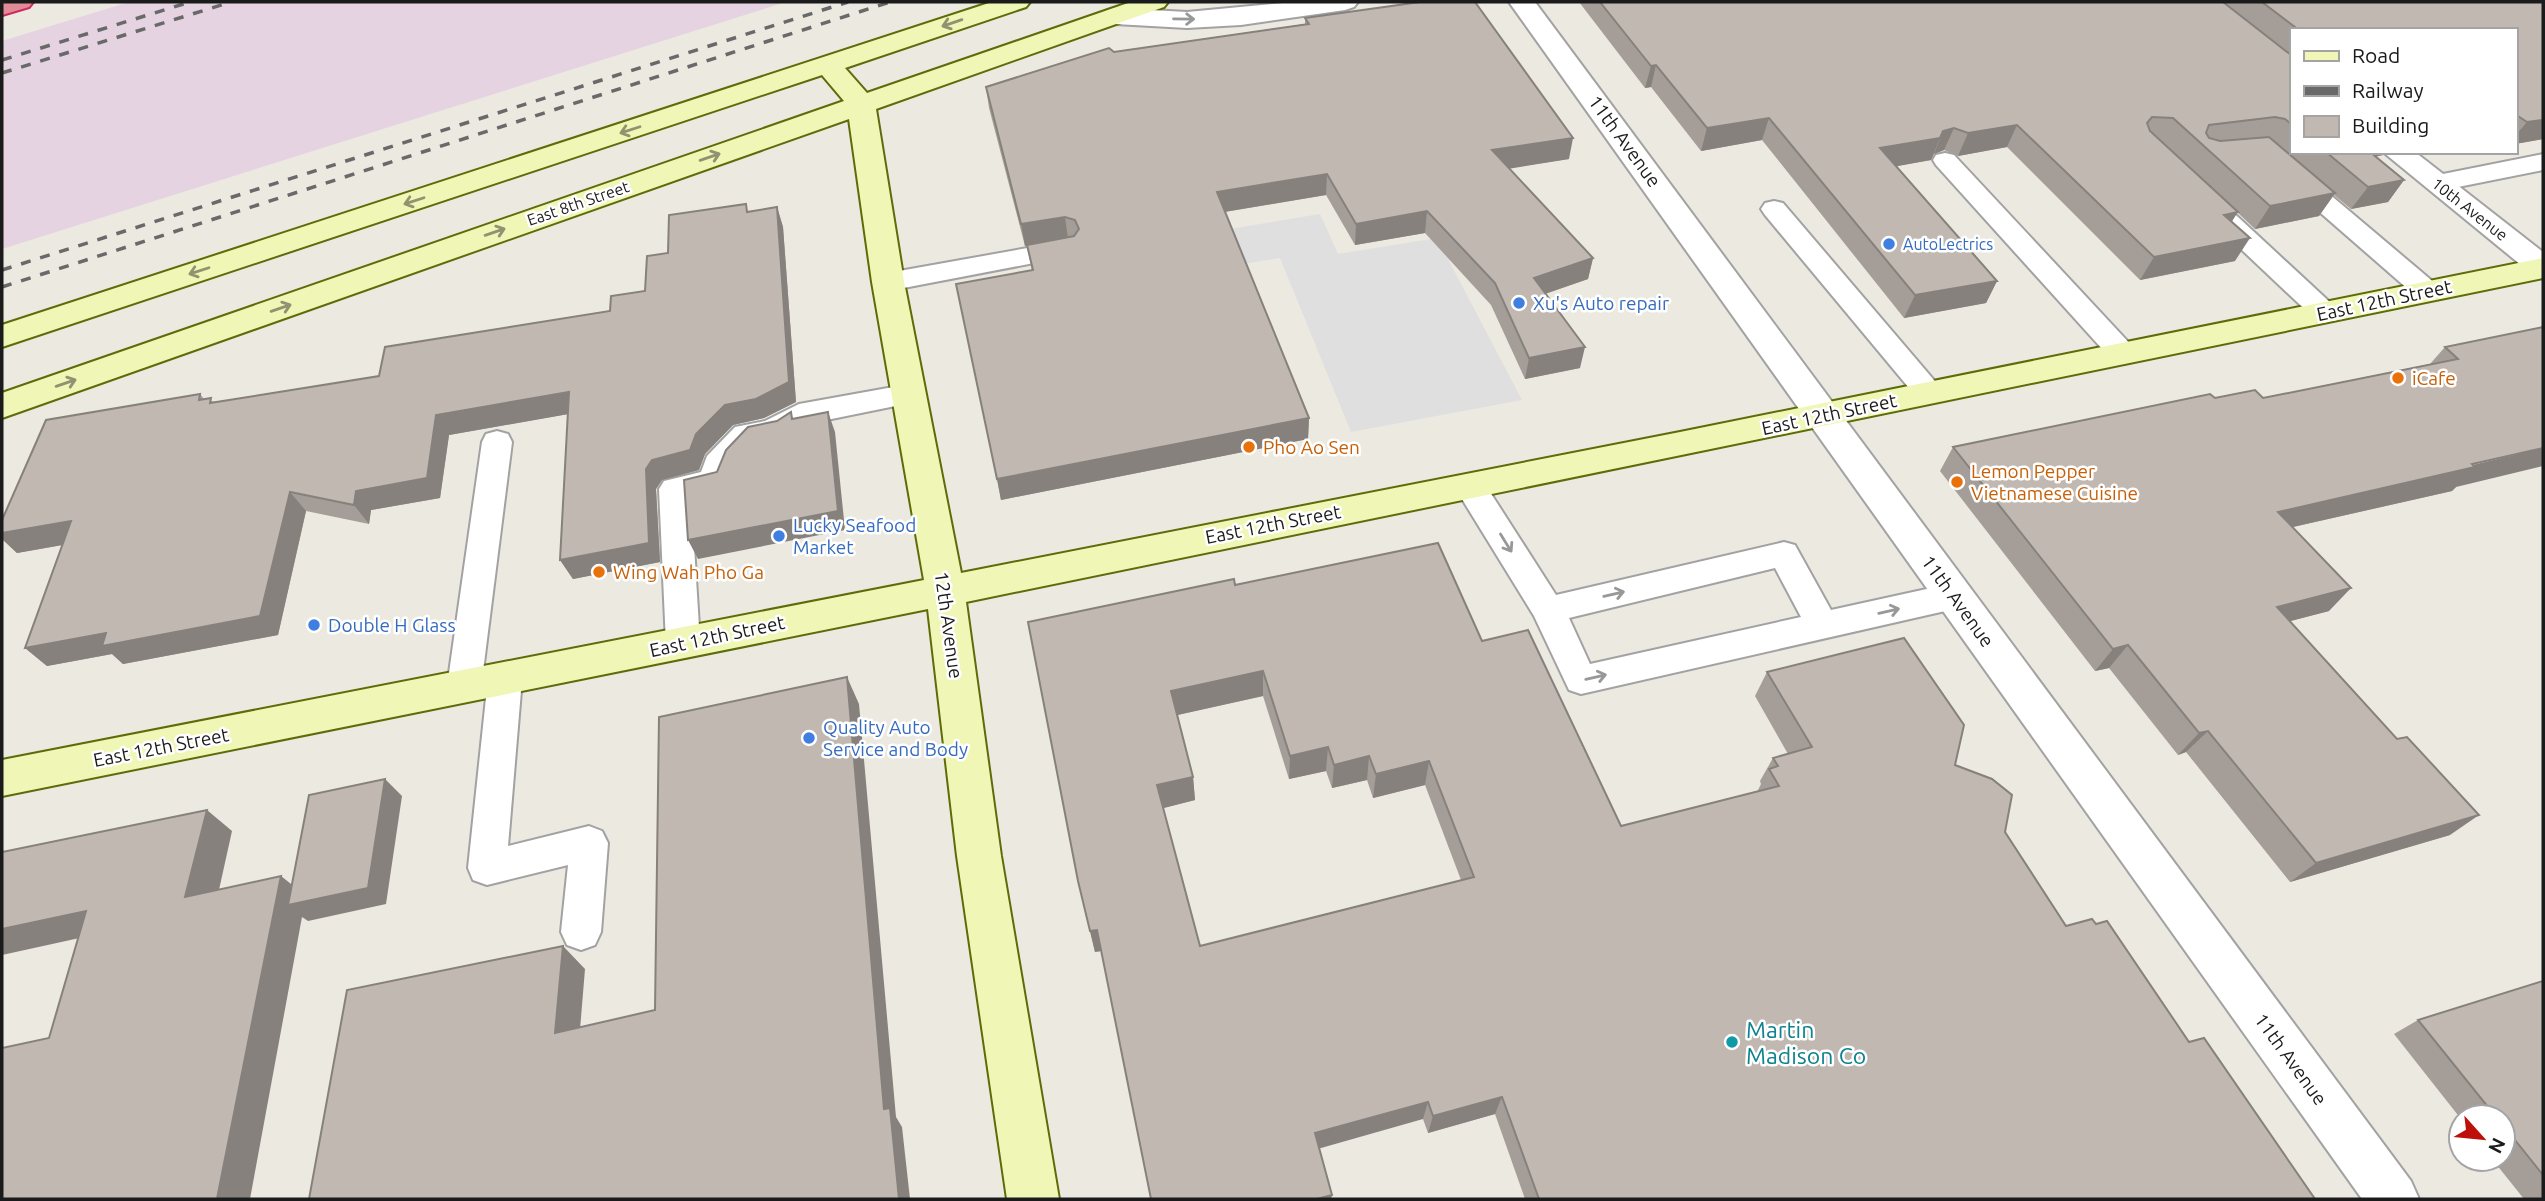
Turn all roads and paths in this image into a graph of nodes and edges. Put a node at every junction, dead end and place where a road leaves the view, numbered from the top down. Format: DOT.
graph roads {
  1 [pos="20,2"];
  2 [pos="1017,2"];
  3 [pos="1155,2"];
  4 [pos="1345,2"];
  5 [pos="1522,2"];
  6 [pos="2,7"];
  7 [pos="1115,16"];
  8 [pos="828,65"];
  9 [pos="861,104"];
  10 [pos="2400,154"];
  11 [pos="2272,158"];
  12 [pos="1945,160"];
  13 [pos="2543,162"];
  14 [pos="2438,183"];
  15 [pos="2198,194"];
  16 [pos="1774,209"];
  17 [pos="1067,249"];
  18 [pos="2543,267"];
  19 [pos="888,282"];
  20 [pos="2427,291"];
  21 [pos="2324,312"];
  22 [pos="2,336"];
  23 [pos="2123,354"];
  24 [pos="1929,393"];
  25 [pos="910,394"];
  26 [pos="2,406"];
  27 [pos="1824,415"];
  28 [pos="497,442"];
  29 [pos="1470,486"];
  30 [pos="945,589"];
  31 [pos="1954,596"];
  32 [pos="1548,610"];
  33 [pos="1823,626"];
  34 [pos="683,643"];
  35 [pos="505,679"];
  36 [pos="464,687"];
  37 [pos="2,778"];
  38 [pos="581,933"];
  39 [pos="1033,1199"];
  40 [pos="2393,1199"];
  1 -- 6 [label="highway"];
  2 -- 8 [label="main road, one-way"];
  3 -- 7 [label="main road, East 8th Street"];
  7 -- 4 [label="street, one-way"];
  5 -- 27 [label="street, 11th Avenue"];
  7 -- 9 [label="main road, East 8th Street"];
  8 -- 9 [label="main road"];
  8 -- 22 [label="main road, one-way"];
  9 -- 19 [label="main road, 12th Avenue"];
  26 -- 9 [label="main road, East 8th Street, one-way"];
  10 -- 14 [label="street, 10th Avenue"];
  11 -- 20 [label="lane"];
  12 -- 23 [label="lane"];
  13 -- 14 [label="lane"];
  14 -- 18 [label="street, 10th Avenue"];
  15 -- 21 [label="lane"];
  16 -- 24 [label="lane"];
  17 -- 19 [label="lane"];
  18 -- 20 [label="main road, East 12th Street"];
  19 -- 25 [label="main road, 12th Avenue"];
  20 -- 21 [label="main road, East 12th Street"];
  21 -- 23 [label="main road, East 12th Street"];
  23 -- 24 [label="main road, East 12th Street"];
  24 -- 27 [label="main road, East 12th Street"];
  25 -- 30 [label="main road, 12th Avenue"];
  25 -- 34 [label="lane"];
  27 -- 29 [label="main road, East 12th Street"];
  27 -- 31 [label="street, 11th Avenue"];
  28 -- 36 [label="lane"];
  29 -- 30 [label="main road, East 12th Street"];
  29 -- 32 [label="lane, one-way"];
  30 -- 34 [label="main road, East 12th Street"];
  30 -- 39 [label="main road, 12th Avenue"];
  33 -- 31 [label="lane, one-way"];
  31 -- 40 [label="street, 11th Avenue"];
  32 -- 33 [label="lane, one-way"];
  32 -- 33 [label="lane, one-way"];
  34 -- 35 [label="main road, East 12th Street"];
  35 -- 36 [label="main road, East 12th Street"];
  35 -- 38 [label="lane"];
  36 -- 37 [label="main road, East 12th Street"];
}
